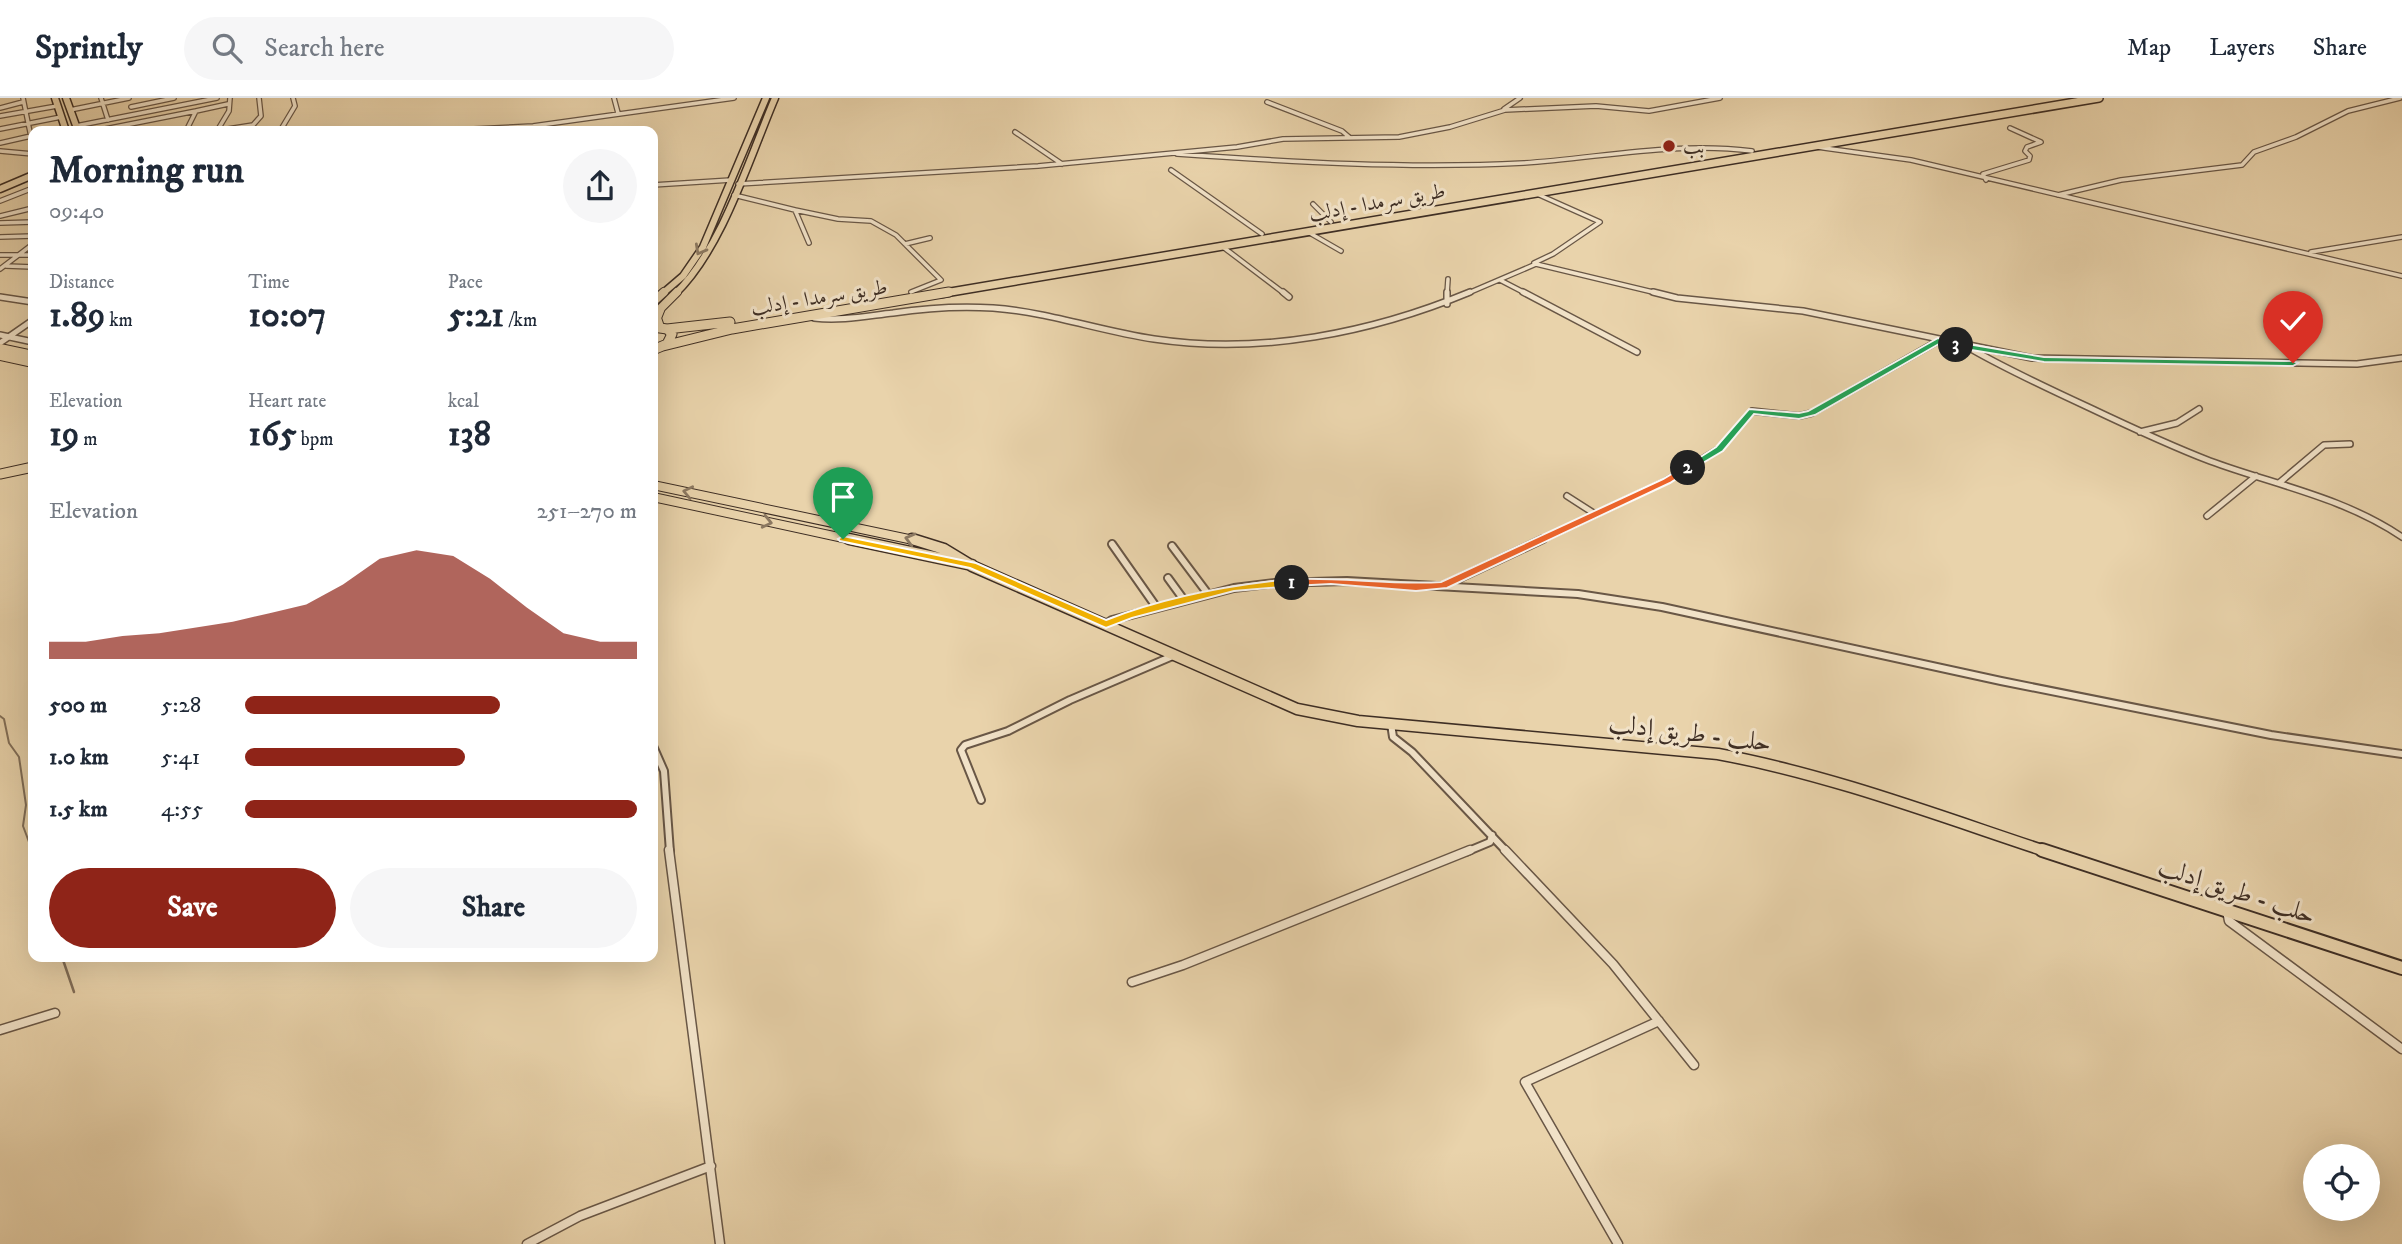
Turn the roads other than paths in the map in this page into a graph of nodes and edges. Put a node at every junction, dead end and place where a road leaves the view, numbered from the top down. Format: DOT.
graph roads {
  1 [pos="55,98"];
  2 [pos="66,98"];
  3 [pos="129,98"];
  4 [pos="174,98"];
  5 [pos="217,98"];
  6 [pos="230,98"];
  7 [pos="259,98"];
  8 [pos="293,98"];
  9 [pos="614,98"];
  10 [pos="734,98"];
  11 [pos="766,98"];
  12 [pos="775,98"];
  13 [pos="1520,98"];
  14 [pos="1720,98"];
  15 [pos="2068,98"];
  16 [pos="2099,98"];
  17 [pos="2400,98"];
  18 [pos="23,100"];
  19 [pos="102,101"];
  20 [pos="1267,102"];
  21 [pos="228,104"];
  22 [pos="57,106"];
  23 [pos="131,107"];
  24 [pos="0,108"];
  25 [pos="71,110"];
  26 [pos="1505,110"];
  27 [pos="196,111"];
  28 [pos="25,112"];
  29 [pos="618,113"];
  30 [pos="133,115"];
  31 [pos="0,116"];
  32 [pos="61,117"];
  33 [pos="108,120"];
  34 [pos="28,123"];
  35 [pos="131,124"];
  36 [pos="29,126"];
  37 [pos="64,126"];
  38 [pos="76,126"];
  39 [pos="87,126"];
  40 [pos="121,126"];
  41 [pos="188,126"];
  42 [pos="219,126"];
  43 [pos="247,126"];
  44 [pos="283,126"];
  45 [pos="533,126"];
  46 [pos="2010,128"];
  47 [pos="0,129"];
  48 [pos="1015,132"];
  49 [pos="1861,135"];
  50 [pos="1349,136"];
  51 [pos="28,137"];
  52 [pos="0,143"];
  53 [pos="1811,146"];
  54 [pos="1752,150"];
  55 [pos="0,151"];
  56 [pos="1169,153"];
  57 [pos="28,154"];
  58 [pos="1062,163"];
  59 [pos="1171,170"];
  60 [pos="1640,172"];
  61 [pos="28,175"];
  62 [pos="731,180"];
  63 [pos="1986,180"];
  64 [pos="738,184"];
  65 [pos="658,185"];
  66 [pos="0,187"];
  67 [pos="28,190"];
  68 [pos="1535,193"];
  69 [pos="733,195"];
  70 [pos="2056,195"];
  71 [pos="0,201"];
  72 [pos="1313,204"];
  73 [pos="28,209"];
  74 [pos="794,211"];
  75 [pos="726,213"];
  76 [pos="716,214"];
  77 [pos="0,216"];
  78 [pos="28,222"];
  79 [pos="1331,222"];
  80 [pos="0,223"];
  81 [pos="1308,232"];
  82 [pos="1262,234"];
  83 [pos="28,236"];
  84 [pos="0,237"];
  85 [pos="2402,237"];
  86 [pos="930,238"];
  87 [pos="809,243"];
  88 [pos="905,243"];
  89 [pos="1223,247"];
  90 [pos="28,248"];
  91 [pos="1341,251"];
  92 [pos="2307,253"];
  93 [pos="20,254"];
  94 [pos="0,255"];
  95 [pos="28,255"];
  96 [pos="1529,265"];
  97 [pos="6,266"];
  98 [pos="28,267"];
  99 [pos="0,269"];
  100 [pos="2402,276"];
  101 [pos="1448,279"];
  102 [pos="1500,280"];
  103 [pos="911,292"];
  104 [pos="0,297"];
  105 [pos="658,297"];
  106 [pos="1289,297"];
  107 [pos="28,301"];
  108 [pos="1447,304"];
  109 [pos="658,316"];
  110 [pos="809,316"];
  111 [pos="28,324"];
  112 [pos="660,328"];
  113 [pos="0,335"];
  114 [pos="10,337"];
  115 [pos="28,341"];
  116 [pos="1938,341"];
  117 [pos="663,346"];
  118 [pos="1968,347"];
  119 [pos="658,348"];
  120 [pos="1,350"];
  121 [pos="1637,352"];
  122 [pos="28,354"];
  123 [pos="2402,358"];
  124 [pos="28,361"];
  125 [pos="2199,409"];
  126 [pos="2139,432"];
  127 [pos="2350,444"];
  128 [pos="28,469"];
  129 [pos="28,473"];
  130 [pos="2256,476"];
  131 [pos="0,477"];
  132 [pos="2279,483"];
  133 [pos="658,486"];
  134 [pos="1567,496"];
  135 [pos="658,498"];
  136 [pos="1595,514"];
  137 [pos="2207,516"];
  138 [pos="2402,537"];
  139 [pos="1112,544"];
  140 [pos="1172,546"];
  141 [pos="972,566"];
  142 [pos="1168,578"];
  143 [pos="1443,586"];
  144 [pos="1208,594"];
  145 [pos="1184,600"];
  146 [pos="1157,608"];
  147 [pos="1106,624"];
  148 [pos="1175,655"];
  149 [pos="1391,724"];
  150 [pos="2402,754"];
  151 [pos="658,757"];
  152 [pos="981,800"];
  153 [pos="1492,835"];
  154 [pos="2227,911"];
  155 [pos="2402,968"];
  156 [pos="1132,982"];
  157 [pos="55,1013"];
  158 [pos="1659,1021"];
  159 [pos="0,1030"];
  160 [pos="2402,1049"];
  161 [pos="1694,1065"];
  162 [pos="711,1166"];
  163 [pos="527,1244"];
  164 [pos="720,1244"];
  165 [pos="1618,1244"];
  1 -- 22 [label="main road"];
  2 -- 25 [label="main road"];
  3 -- 19 [label="street"];
  3 -- 23 [label="street"];
  4 -- 23 [label="street"];
  5 -- 30 [label="street"];
  6 -- 21 [label="street"];
  7 -- 43 [label="street"];
  8 -- 44 [label="street"];
  9 -- 29 [label="street"];
  10 -- 29 [label="street"];
  11 -- 62 [label="main road"];
  12 -- 64 [label="main road"];
  13 -- 26 [label="street"];
  14 -- 26 [label="street"];
  15 -- 49 [label="highway, طريق سرمدا - إدلب"];
  16 -- 49 [label="highway, طريق سرمدا - إدلب"];
  17 -- 70 [label="street"];
  18 -- 24 [label="street"];
  18 -- 28 [label="street"];
  19 -- 25 [label="street"];
  19 -- 33 [label="street"];
  20 -- 50 [label="street"];
  21 -- 27 [label="street"];
  21 -- 42 [label="street"];
  22 -- 28 [label="street"];
  22 -- 32 [label="main road"];
  23 -- 30 [label="street"];
  25 -- 38 [label="main road"];
  26 -- 50 [label="street"];
  27 -- 35 [label="street"];
  27 -- 41 [label="street"];
  28 -- 31 [label="street"];
  28 -- 34 [label="street"];
  29 -- 45 [label="street"];
  30 -- 33 [label="street"];
  30 -- 35 [label="street"];
  32 -- 34 [label="street"];
  32 -- 37 [label="main road"];
  33 -- 39 [label="street"];
  34 -- 36 [label="street"];
  34 -- 47 [label="street"];
  35 -- 40 [label="street"];
  46 -- 63 [label="street"];
  48 -- 58 [label="street"];
  49 -- 53 [label="highway, طريق سرمدا - إدلب"];
  49 -- 54 [label="highway, طريق سرمدا - إدلب"];
  50 -- 56 [label="street"];
  51 -- 52 [label="street"];
  53 -- 60 [label="highway, طريق سرمدا - إدلب"];
  53 -- 63 [label="street"];
  54 -- 56 [label="street"];
  54 -- 60 [label="highway, طريق سرمدا - إدلب"];
  55 -- 57 [label="street"];
  56 -- 58 [label="street"];
  58 -- 64 [label="street"];
  59 -- 82 [label="street"];
  60 -- 68 [label="highway, طريق سرمدا - إدلب"];
  60 -- 79 [label="highway, طريق سرمدا - إدلب"];
  61 -- 66 [label="main road"];
  62 -- 65 [label="street"];
  62 -- 76 [label="main road"];
  63 -- 70 [label="street"];
  64 -- 69 [label="main road"];
  67 -- 71 [label="street"];
  68 -- 81 [label="highway, طريق سرمدا - إدلب"];
  68 -- 96 [label="street"];
  69 -- 74 [label="street"];
  69 -- 75 [label="main road"];
  70 -- 92 [label="street"];
  72 -- 79 [label="street"];
  73 -- 77 [label="street"];
  74 -- 87 [label="street"];
  74 -- 88 [label="street"];
  75 -- 76 [label="main road"];
  75 -- 109 [label="main road"];
  76 -- 105 [label="main road, one-way"];
  78 -- 80 [label="street"];
  79 -- 82 [label="highway, طريق سرمدا - إدلب"];
  81 -- 89 [label="highway, طريق سرمدا - إدلب"];
  81 -- 91 [label="street"];
  82 -- 103 [label="highway, طريق سرمدا - إدلب"];
  83 -- 84 [label="street"];
  85 -- 92 [label="street"];
  86 -- 88 [label="street"];
  88 -- 103 [label="street"];
  89 -- 106 [label="street"];
  89 -- 110 [label="highway, طريق سرمدا - إدلب"];
  90 -- 93 [label="street"];
  92 -- 100 [label="street"];
  93 -- 94 [label="street"];
  93 -- 95 [label="street"];
  93 -- 97 [label="street"];
  96 -- 102 [label="street"];
  96 -- 116 [label="street"];
  97 -- 98 [label="street"];
  97 -- 99 [label="street"];
  101 -- 108 [label="street"];
  102 -- 108 [label="street"];
  102 -- 121 [label="street"];
  103 -- 112 [label="highway, طريق سرمدا - إدلب"];
  104 -- 107 [label="street"];
  108 -- 110 [label="street"];
  110 -- 117 [label="highway, طريق سرمدا - إدلب"];
  111 -- 114 [label="street"];
  112 -- 117 [label="highway"];
  113 -- 114 [label="street"];
  114 -- 115 [label="street"];
  114 -- 120 [label="street"];
  116 -- 118 [label="street"];
  116 -- 136 [label="street"];
  117 -- 119 [label="highway, طريق سرمدا - إدلب"];
  118 -- 123 [label="street"];
  118 -- 126 [label="street"];
  120 -- 122 [label="main road"];
  120 -- 124 [label="main road"];
  125 -- 126 [label="street"];
  126 -- 130 [label="street"];
  127 -- 132 [label="street"];
  128 -- 131 [label="highway"];
  129 -- 131 [label="highway"];
  130 -- 132 [label="street"];
  130 -- 137 [label="street"];
  132 -- 138 [label="street"];
  141 -- 133 [label="main road, حلب - طريق إدلب, one-way"];
  134 -- 136 [label="street"];
  135 -- 141 [label="main road, حلب - طريق إدلب, one-way"];
  136 -- 143 [label="street"];
  139 -- 146 [label="street"];
  140 -- 144 [label="street"];
  141 -- 147 [label="main road, حلب - طريق إدلب"];
  142 -- 145 [label="street"];
  143 -- 144 [label="street"];
  143 -- 150 [label="street"];
  144 -- 145 [label="street"];
  145 -- 146 [label="street"];
  146 -- 147 [label="street"];
  147 -- 148 [label="main road, حلب - طريق إدلب"];
  148 -- 149 [label="main road, حلب - طريق إدلب"];
  148 -- 152 [label="street"];
  149 -- 153 [label="street"];
  149 -- 154 [label="main road, حلب - طريق إدلب"];
  151 -- 162 [label="street"];
  153 -- 156 [label="street"];
  153 -- 158 [label="street"];
  154 -- 155 [label="main road, حلب - طريق إدلب"];
  154 -- 160 [label="street"];
  157 -- 159 [label="street"];
  158 -- 161 [label="street"];
  158 -- 165 [label="street"];
  162 -- 163 [label="street"];
  162 -- 164 [label="street"];
}
